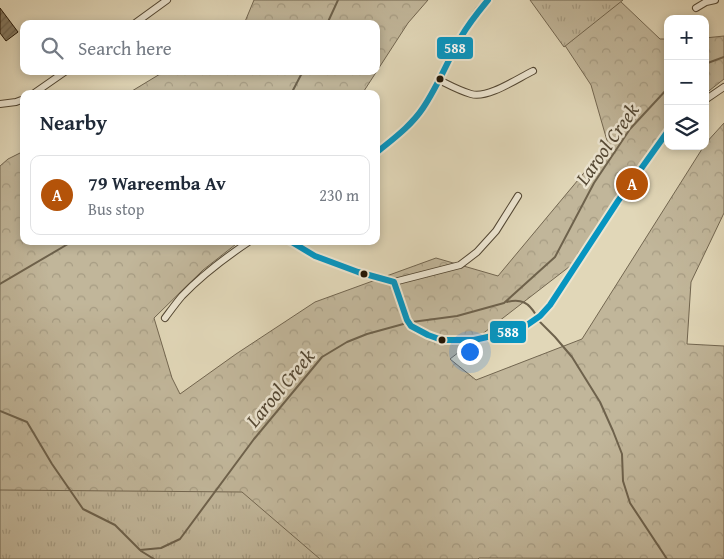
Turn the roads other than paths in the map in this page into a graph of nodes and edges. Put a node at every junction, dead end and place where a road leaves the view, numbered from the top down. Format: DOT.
graph roads {
  1 [pos="167,0"];
  2 [pos="488,0"];
  3 [pos="715,0"];
  4 [pos="696,8"];
  5 [pos="140,20"];
  6 [pos="533,71"];
  7 [pos="60,75"];
  8 [pos="439,80"];
  9 [pos="724,87"];
  10 [pos="39,90"];
  11 [pos="709,97"];
  12 [pos="20,100"];
  13 [pos="0,104"];
  14 [pos="664,137"];
  15 [pos="380,150"];
  16 [pos="518,196"];
  17 [pos="244,245"];
  18 [pos="297,245"];
  19 [pos="394,282"];
  20 [pos="165,318"];
  1 -- 5 [label="street"];
  2 -- 8 [label="street"];
  3 -- 4 [label="street"];
  6 -- 8 [label="street"];
  7 -- 10 [label="street"];
  8 -- 15 [label="street"];
  9 -- 11 [label="street"];
  12 -- 13 [label="street"];
  14 -- 19 [label="street"];
  16 -- 19 [label="street"];
  17 -- 20 [label="street"];
  18 -- 19 [label="street"];
}
